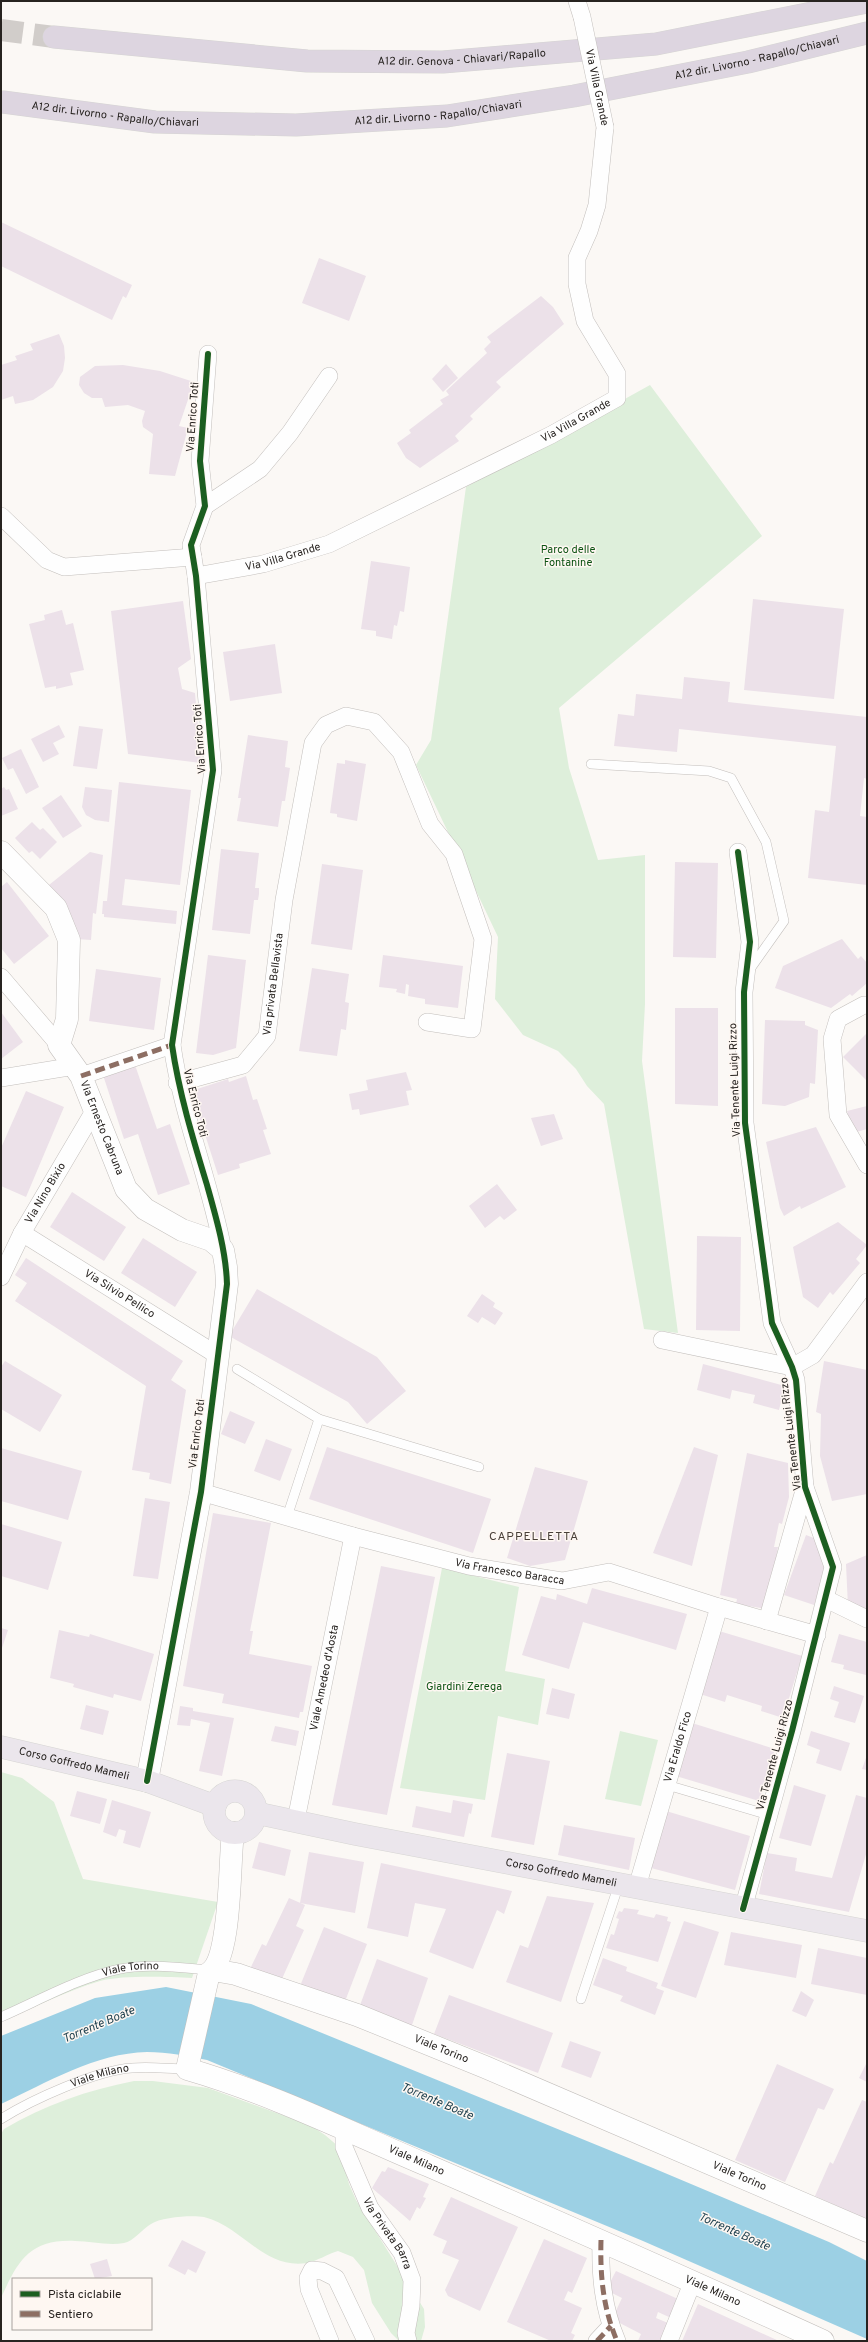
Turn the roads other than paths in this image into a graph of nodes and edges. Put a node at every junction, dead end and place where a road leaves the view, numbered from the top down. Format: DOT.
graph roads {
  1 [pos="867,2"];
  2 [pos="580,9"];
  3 [pos="867,33"];
  4 [pos="54,37"];
  5 [pos="2,102"];
  6 [pos="208,354"];
  7 [pos="329,376"];
  8 [pos="204,506"];
  9 [pos="1,516"];
  10 [pos="193,557"];
  11 [pos="196,576"];
  12 [pos="592,764"];
  13 [pos="1,852"];
  14 [pos="738,852"];
  15 [pos="746,975"];
  16 [pos="1,977"];
  17 [pos="867,1005"];
  18 [pos="427,1022"];
  19 [pos="60,1045"];
  20 [pos="172,1045"];
  21 [pos="78,1071"];
  22 [pos="1,1078"];
  23 [pos="177,1083"];
  24 [pos="94,1111"];
  25 [pos="867,1165"];
  26 [pos="22,1233"];
  27 [pos="223,1250"];
  28 [pos="2,1271"];
  29 [pos="867,1282"];
  30 [pos="662,1340"];
  31 [pos="217,1355"];
  32 [pos="792,1366"];
  33 [pos="237,1369"];
  34 [pos="319,1419"];
  35 [pos="479,1467"];
  36 [pos="805,1487"];
  37 [pos="200,1492"];
  38 [pos="287,1516"];
  39 [pos="353,1536"];
  40 [pos="826,1599"];
  41 [pos="719,1607"];
  42 [pos="867,1619"];
  43 [pos="767,1621"];
  44 [pos="817,1635"];
  45 [pos="1,1747"];
  46 [pos="147,1781"];
  47 [pos="667,1786"];
  48 [pos="215,1806"];
  49 [pos="256,1813"];
  50 [pos="769,1815"];
  51 [pos="296,1820"];
  52 [pos="233,1833"];
  53 [pos="628,1885"];
  54 [pos="743,1909"];
  55 [pos="867,1930"];
  56 [pos="211,1972"];
  57 [pos="581,1999"];
  58 [pos="1,2017"];
  59 [pos="187,2069"];
  60 [pos="1,2119"];
  61 [pos="344,2129"];
  62 [pos="867,2231"];
  63 [pos="602,2240"];
  64 [pos="693,2281"];
  65 [pos="614,2333"];
  66 [pos="330,2341"];
  67 [pos="366,2341"];
  68 [pos="408,2341"];
  69 [pos="597,2341"];
  70 [pos="669,2341"];
  71 [pos="823,2341"];
  1 -- 4 [label="highway, A12 dir. Genova - Chiavari/Rapallo"];
  2 -- 11 [label="street, Via Villa Grande, bridge"];
  3 -- 5 [label="highway, A12 dir. Livorno - Rapallo/Chiavari"];
  6 -- 8 [label="street, Via Enrico Toti"];
  7 -- 8 [label="street"];
  8 -- 10 [label="street, Via Enrico Toti"];
  9 -- 10 [label="street"];
  10 -- 11 [label="street, Via Enrico Toti"];
  11 -- 20 [label="street, Via Enrico Toti"];
  12 -- 15 [label="lane"];
  13 -- 19 [label="street"];
  14 -- 15 [label="street, Via Tenente Luigi Rizzo"];
  15 -- 32 [label="street, Via Tenente Luigi Rizzo"];
  16 -- 19 [label="street, Via Ernesto Cabruna"];
  17 -- 25 [label="street"];
  18 -- 23 [label="street, Via privata Bellavista"];
  19 -- 21 [label="street, Via Ernesto Cabruna"];
  20 -- 21 [label="street"];
  20 -- 23 [label="street, Via Enrico Toti"];
  21 -- 22 [label="street"];
  21 -- 24 [label="street, Via Ernesto Cabruna"];
  23 -- 27 [label="street, Via Enrico Toti"];
  24 -- 26 [label="street, Via Nino Bixio"];
  24 -- 27 [label="street, Via Ernesto Cabruna"];
  26 -- 28 [label="street, Via Nino Bixio"];
  26 -- 31 [label="street, Via Silvio Pellico"];
  27 -- 31 [label="street, Via Enrico Toti"];
  29 -- 32 [label="street"];
  30 -- 32 [label="street"];
  31 -- 37 [label="street, Via Enrico Toti"];
  32 -- 36 [label="street, Via Tenente Luigi Rizzo"];
  33 -- 34 [label="lane"];
  34 -- 35 [label="lane"];
  34 -- 38 [label="lane"];
  36 -- 40 [label="street, Via Tenente Luigi Rizzo"];
  36 -- 43 [label="street, Via Tenente Luigi Rizzo"];
  37 -- 38 [label="street, Via Francesco Baracca"];
  37 -- 46 [label="street, Via Enrico Toti"];
  38 -- 39 [label="street, Via Francesco Baracca"];
  39 -- 41 [label="street, Via Francesco Baracca"];
  39 -- 51 [label="street, Viale Amedeo d'Aosta"];
  40 -- 42 [label="street"];
  40 -- 44 [label="street, Via Tenente Luigi Rizzo"];
  41 -- 43 [label="street, Via Francesco Baracca"];
  41 -- 47 [label="street, Via Eraldo Fico"];
  43 -- 44 [label="street, Via Francesco Baracca"];
  44 -- 50 [label="street, Via Tenente Luigi Rizzo"];
  45 -- 46 [label="main road, Corso Goffredo Mameli"];
  46 -- 48 [label="main road, Corso Goffredo Mameli"];
  47 -- 50 [label="lane"];
  47 -- 53 [label="street, Via Eraldo Fico"];
  48 -- 49 [label="main road"];
  48 -- 52 [label="main road"];
  49 -- 51 [label="main road, Corso Goffredo Mameli"];
  49 -- 52 [label="main road"];
  50 -- 54 [label="street, Via Tenente Luigi Rizzo"];
  51 -- 53 [label="main road, Corso Goffredo Mameli"];
  52 -- 56 [label="street"];
  53 -- 54 [label="main road, Corso Goffredo Mameli"];
  53 -- 57 [label="lane"];
  54 -- 55 [label="main road, Corso Goffredo Mameli"];
  56 -- 58 [label="lane, Viale Torino"];
  56 -- 59 [label="street"];
  56 -- 62 [label="street, Viale Torino"];
  59 -- 60 [label="lane, Viale Milano"];
  59 -- 61 [label="street, Viale Milano"];
  61 -- 63 [label="street, Viale Milano"];
  61 -- 68 [label="street, Via Privata Barra"];
  63 -- 64 [label="street, Viale Milano"];
  63 -- 65 [label="street"];
  64 -- 70 [label="street"];
  64 -- 71 [label="street, Viale Milano"];
  65 -- 69 [label="street"];
  66 -- 67 [label="street"];
}
